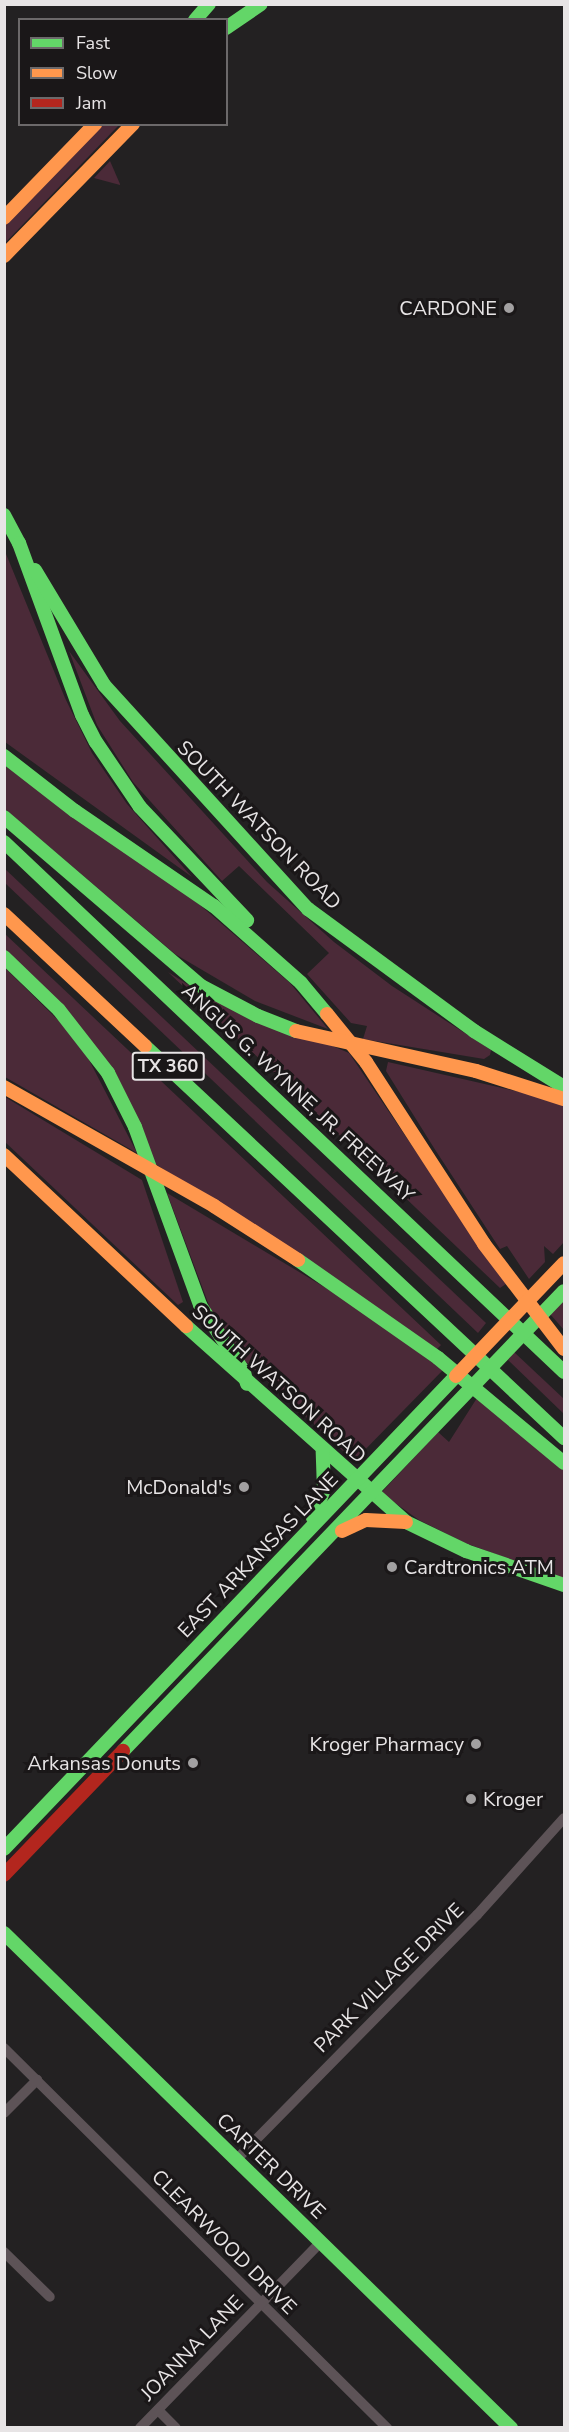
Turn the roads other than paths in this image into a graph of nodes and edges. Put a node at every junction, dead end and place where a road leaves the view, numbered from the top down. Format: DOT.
graph roads {
  1 [pos="209,4"];
  2 [pos="250,4"];
  3 [pos="261,4"];
  4 [pos="197,18"];
  5 [pos="228,26"];
  6 [pos="228,27"];
  7 [pos="93,126"];
  8 [pos="131,126"];
  9 [pos="4,218"];
  10 [pos="4,256"];
  11 [pos="4,515"];
  12 [pos="19,543"];
  13 [pos="4,756"];
  14 [pos="4,818"];
  15 [pos="4,842"];
  16 [pos="4,914"];
  17 [pos="271,954"];
  18 [pos="4,957"];
  19 [pos="4,1087"];
  20 [pos="564,1087"];
  21 [pos="564,1099"];
  22 [pos="4,1155"];
  23 [pos="564,1263"];
  24 [pos="564,1291"];
  25 [pos="564,1349"];
  26 [pos="564,1372"];
  27 [pos="247,1384"];
  28 [pos="564,1438"];
  29 [pos="323,1452"];
  30 [pos="564,1463"];
  31 [pos="356,1480"];
  32 [pos="371,1493"];
  33 [pos="406,1522"];
  34 [pos="302,1536"];
  35 [pos="324,1542"];
  36 [pos="564,1585"];
  37 [pos="564,1818"];
  38 [pos="4,1849"];
  39 [pos="4,1875"];
  40 [pos="4,1933"];
  41 [pos="4,2048"];
  42 [pos="37,2080"];
  43 [pos="4,2113"];
  44 [pos="236,2160"];
  45 [pos="321,2242"];
  46 [pos="4,2252"];
  47 [pos="50,2297"];
  48 [pos="260,2304"];
  49 [pos="158,2410"];
  50 [pos="140,2427"];
  51 [pos="176,2427"];
  52 [pos="387,2427"];
  53 [pos="511,2427"];
  1 -- 4 [label="main road"];
  2 -- 5 [label="main road"];
  3 -- 6 [label="main road"];
  7 -- 9 [label="main road"];
  8 -- 10 [label="main road"];
  11 -- 12 [label="main road, SOUTH WATSON ROAD"];
  12 -- 17 [label="main road"];
  12 -- 20 [label="main road, SOUTH WATSON ROAD"];
  13 -- 17 [label="main road"];
  14 -- 21 [label="main road"];
  15 -- 26 [label="main road, ANGUS G. WYNNE, JR. FREEWAY / TX 360"];
  16 -- 28 [label="main road, TX 360"];
  17 -- 25 [label="main road"];
  18 -- 27 [label="main road"];
  19 -- 30 [label="main road"];
  22 -- 27 [label="main road, SOUTH WATSON ROAD"];
  23 -- 31 [label="main road, EAST ARKANSAS LANE"];
  24 -- 32 [label="main road, EAST ARKANSAS LANE"];
  27 -- 29 [label="main road, SOUTH WATSON ROAD"];
  29 -- 31 [label="main road, SOUTH WATSON ROAD"];
  29 -- 34 [label="main road"];
  31 -- 32 [label="main road, SOUTH WATSON ROAD"];
  31 -- 34 [label="main road, EAST ARKANSAS LANE"];
  32 -- 33 [label="main road, SOUTH WATSON ROAD"];
  32 -- 35 [label="main road, EAST ARKANSAS LANE"];
  33 -- 35 [label="main road"];
  33 -- 36 [label="main road, SOUTH WATSON ROAD"];
  34 -- 38 [label="main road, EAST ARKANSAS LANE"];
  35 -- 39 [label="main road, EAST ARKANSAS LANE"];
  37 -- 44 [label="street, PARK VILLAGE DRIVE"];
  40 -- 44 [label="main road, CARTER DRIVE"];
  41 -- 42 [label="street, CLEARWOOD DRIVE"];
  42 -- 43 [label="street"];
  42 -- 48 [label="street, CLEARWOOD DRIVE"];
  44 -- 45 [label="main road, CARTER DRIVE"];
  45 -- 48 [label="street, JOANNA LANE"];
  45 -- 53 [label="main road, CARTER DRIVE"];
  46 -- 47 [label="street"];
  48 -- 49 [label="street, JOANNA LANE"];
  48 -- 52 [label="street, CLEARWOOD DRIVE"];
  49 -- 50 [label="street, JOANNA LANE"];
  49 -- 51 [label="street"];
}
